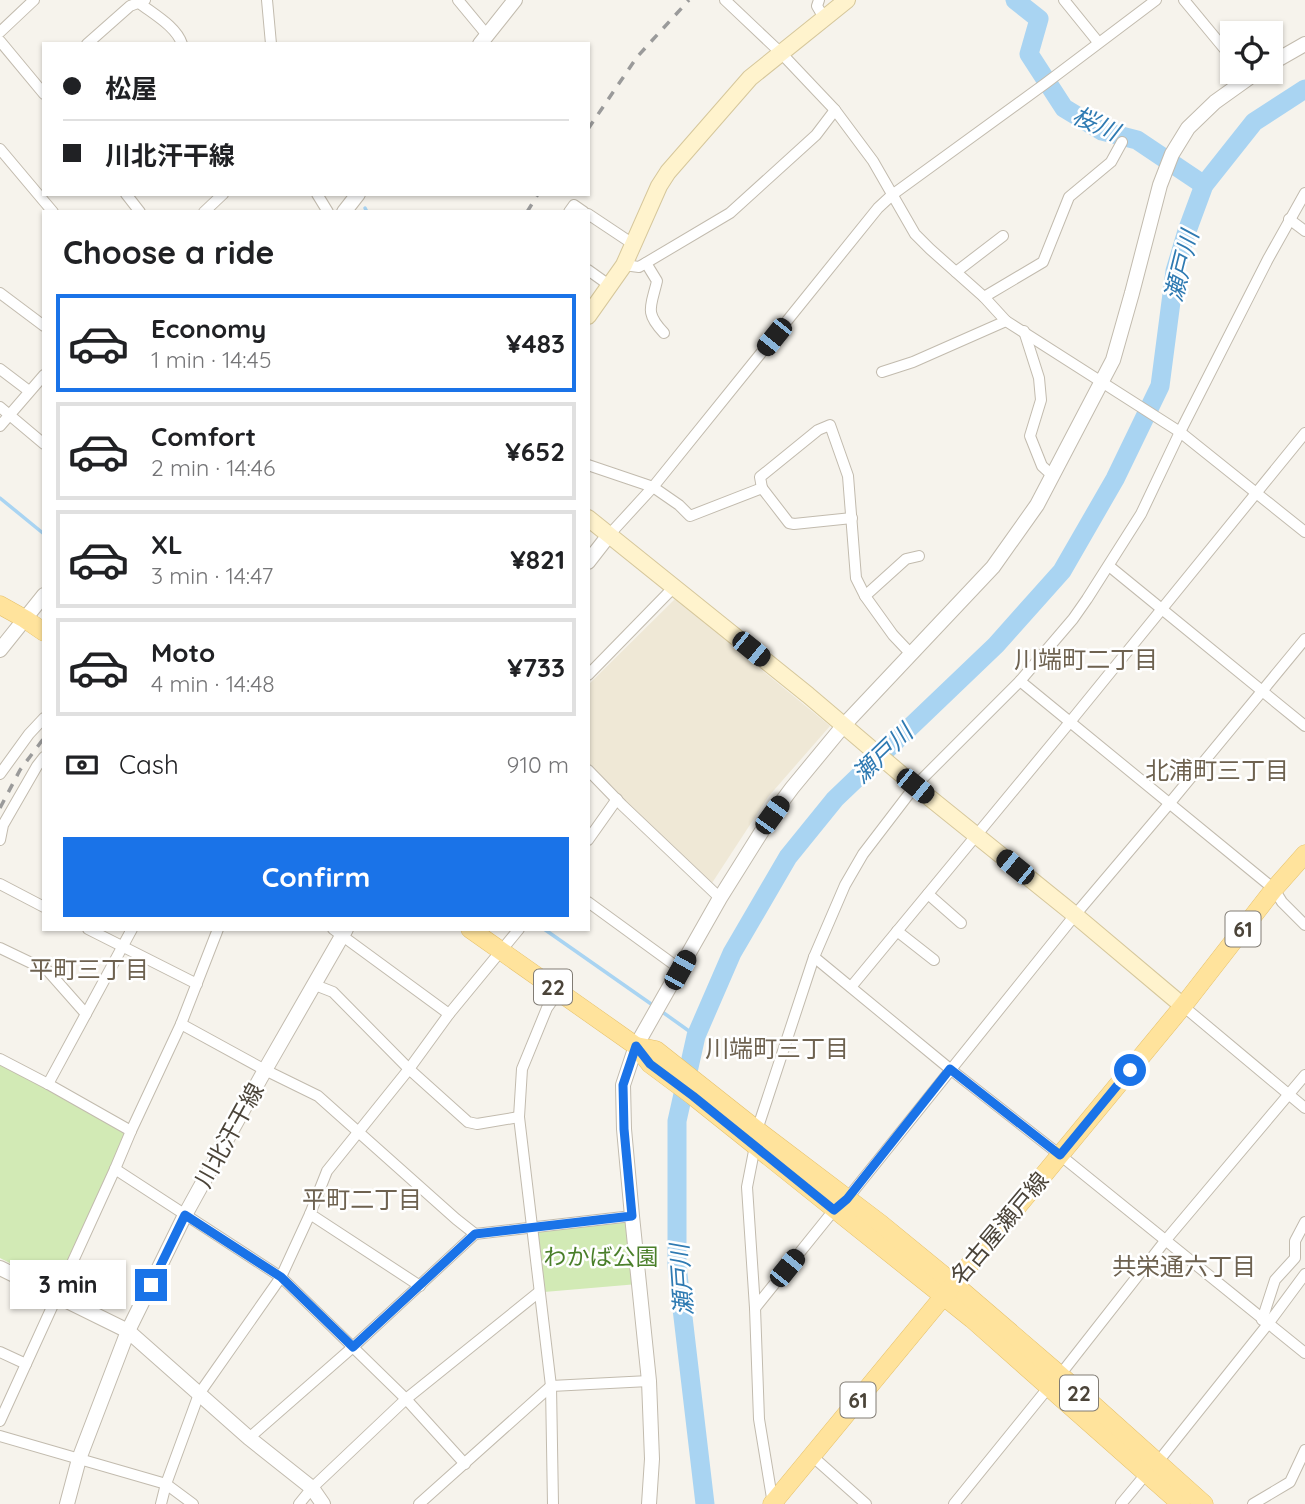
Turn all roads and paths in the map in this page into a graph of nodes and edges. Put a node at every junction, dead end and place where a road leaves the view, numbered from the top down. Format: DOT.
graph roads {
  1 [pos="34,0"];
  2 [pos="267,0"];
  3 [pos="458,0"];
  4 [pos="515,0"];
  5 [pos="725,0"];
  6 [pos="819,0"];
  7 [pos="847,0"];
  8 [pos="1064,0"];
  9 [pos="1156,0"];
  10 [pos="1184,0"];
  11 [pos="141,1"];
  12 [pos="824,18"];
  13 [pos="0,32"];
  14 [pos="483,39"];
  15 [pos="0,41"];
  16 [pos="89,42"];
  17 [pos="182,42"];
  18 [pos="271,42"];
  19 [pos="1098,42"];
  20 [pos="1220,44"];
  21 [pos="1305,44"];
  22 [pos="780,53"];
  23 [pos="1283,57"];
  24 [pos="1238,84"];
  25 [pos="42,87"];
  26 [pos="835,110"];
  27 [pos="1122,142"];
  28 [pos="0,149"];
  29 [pos="1305,193"];
  30 [pos="892,195"];
  31 [pos="221,196"];
  32 [pos="356,196"];
  33 [pos="51,210"];
  34 [pos="207,210"];
  35 [pos="346,210"];
  36 [pos="590,216"];
  37 [pos="1289,219"];
  38 [pos="1305,231"];
  39 [pos="1003,236"];
  40 [pos="633,244"];
  41 [pos="646,263"];
  42 [pos="624,265"];
  43 [pos="590,272"];
  44 [pos="956,272"];
  45 [pos="609,285"];
  46 [pos="0,293"];
  47 [pos="984,297"];
  48 [pos="590,313"];
  49 [pos="1006,321"];
  50 [pos="42,324"];
  51 [pos="1024,331"];
  52 [pos="664,333"];
  53 [pos="0,369"];
  54 [pos="882,372"];
  55 [pos="42,376"];
  56 [pos="1101,381"];
  57 [pos="29,391"];
  58 [pos="4,411"];
  59 [pos="0,426"];
  60 [pos="1177,429"];
  61 [pos="1305,433"];
  62 [pos="42,442"];
  63 [pos="590,465"];
  64 [pos="1053,476"];
  65 [pos="653,487"];
  66 [pos="762,488"];
  67 [pos="1258,492"];
  68 [pos="590,519"];
  69 [pos="852,519"];
  70 [pos="1305,532"];
  71 [pos="610,535"];
  72 [pos="919,556"];
  73 [pos="590,560"];
  74 [pos="1109,566"];
  75 [pos="674,587"];
  76 [pos="865,596"];
  77 [pos="42,598"];
  78 [pos="0,605"];
  79 [pos="1162,608"];
  80 [pos="25,619"];
  81 [pos="42,631"];
  82 [pos="1305,639"];
  83 [pos="0,650"];
  84 [pos="911,654"];
  85 [pos="590,673"];
  86 [pos="1020,681"];
  87 [pos="1262,691"];
  88 [pos="42,720"];
  89 [pos="1070,722"];
  90 [pos="844,725"];
  91 [pos="1305,726"];
  92 [pos="42,760"];
  93 [pos="590,772"];
  94 [pos="0,774"];
  95 [pos="915,786"];
  96 [pos="617,799"];
  97 [pos="1169,804"];
  98 [pos="975,835"];
  99 [pos="590,837"];
  100 [pos="0,840"];
  101 [pos="1305,854"];
  102 [pos="0,884"];
  103 [pos="1274,889"];
  104 [pos="928,894"];
  105 [pos="720,898"];
  106 [pos="42,903"];
  107 [pos="590,903"];
  108 [pos="1075,915"];
  109 [pos="961,923"];
  110 [pos="1305,925"];
  111 [pos="92,931"];
  112 [pos="131,931"];
  113 [pos="217,931"];
  114 [pos="341,931"];
  115 [pos="473,931"];
  116 [pos="517,931"];
  117 [pos="897,931"];
  118 [pos="123,947"];
  119 [pos="0,948"];
  120 [pos="502,951"];
  121 [pos="814,957"];
  122 [pos="934,960"];
  123 [pos="680,970"];
  124 [pos="197,984"];
  125 [pos="314,985"];
  126 [pos="851,987"];
  127 [pos="559,991"];
  128 [pos="1183,1006"];
  129 [pos="86,1014"];
  130 [pos="449,1014"];
  131 [pos="181,1024"];
  132 [pos="636,1046"];
  133 [pos="0,1059"];
  134 [pos="409,1069"];
  135 [pos="950,1069"];
  136 [pos="265,1070"];
  137 [pos="1305,1075"];
  138 [pos="48,1084"];
  139 [pos="1289,1095"];
  140 [pos="1305,1108"];
  141 [pos="519,1117"];
  142 [pos="131,1131"];
  143 [pos="359,1132"];
  144 [pos="756,1138"];
  145 [pos="1060,1155"];
  146 [pos="116,1169"];
  147 [pos="841,1204"];
  148 [pos="310,1214"];
  149 [pos="185,1215"];
  150 [pos="632,1216"];
  151 [pos="1305,1222"];
  152 [pos="533,1228"];
  153 [pos="475,1234"];
  154 [pos="1165,1241"];
  155 [pos="0,1268"];
  156 [pos="1305,1274"];
  157 [pos="281,1277"];
  158 [pos="420,1286"];
  159 [pos="948,1289"];
  160 [pos="539,1292"];
  161 [pos="56,1297"];
  162 [pos="755,1308"];
  163 [pos="1265,1322"];
  164 [pos="128,1331"];
  165 [pos="353,1347"];
  166 [pos="0,1352"];
  167 [pos="1305,1353"];
  168 [pos="26,1364"];
  169 [pos="649,1381"];
  170 [pos="1054,1381"];
  171 [pos="551,1386"];
  172 [pos="199,1394"];
  173 [pos="406,1399"];
  174 [pos="0,1421"];
  175 [pos="0,1436"];
  176 [pos="249,1437"];
  177 [pos="1305,1450"];
  178 [pos="811,1456"];
  179 [pos="79,1459"];
  180 [pos="465,1464"];
  181 [pos="1151,1469"];
  182 [pos="166,1484"];
  183 [pos="312,1488"];
  184 [pos="773,1503"];
  185 [pos="67,1504"];
  186 [pos="161,1504"];
  187 [pos="193,1504"];
  188 [pos="299,1504"];
  189 [pos="323,1504"];
  190 [pos="419,1504"];
  191 [pos="553,1504"];
  192 [pos="649,1504"];
  193 [pos="866,1504"];
  194 [pos="954,1504"];
  195 [pos="1121,1504"];
  196 [pos="1181,1504"];
  197 [pos="1204,1504"];
  198 [pos="1253,1504"];
  1 -- 13 [label="street"];
  2 -- 18 [label="street"];
  3 -- 14 [label="street"];
  4 -- 14 [label="street"];
  5 -- 22 [label="street"];
  6 -- 12 [label="street"];
  7 -- 12 [label="main road"];
  8 -- 19 [label="street"];
  9 -- 19 [label="street"];
  10 -- 20 [label="street"];
  11 -- 16 [label="street"];
  11 -- 17 [label="street"];
  12 -- 22 [label="main road"];
  15 -- 25 [label="street"];
  19 -- 30 [label="street"];
  21 -- 23 [label="street"];
  22 -- 26 [label="street"];
  22 -- 40 [label="main road"];
  24 -- 56 [label="street"];
  26 -- 30 [label="street"];
  26 -- 41 [label="street"];
  27 -- 47 [label="street"];
  28 -- 33 [label="street"];
  29 -- 37 [label="street"];
  30 -- 44 [label="street"];
  30 -- 65 [label="street"];
  31 -- 34 [label="street"];
  32 -- 35 [label="street"];
  36 -- 40 [label="street"];
  37 -- 38 [label="street"];
  37 -- 60 [label="street"];
  39 -- 44 [label="street"];
  40 -- 42 [label="main road"];
  41 -- 42 [label="street"];
  41 -- 52 [label="street"];
  42 -- 45 [label="main road"];
  43 -- 45 [label="street"];
  44 -- 47 [label="street"];
  45 -- 48 [label="main road"];
  46 -- 50 [label="street"];
  47 -- 49 [label="street"];
  49 -- 51 [label="street"];
  49 -- 54 [label="street"];
  51 -- 56 [label="street"];
  51 -- 64 [label="street"];
  53 -- 57 [label="street"];
  55 -- 57 [label="street"];
  56 -- 60 [label="street"];
  56 -- 64 [label="street"];
  57 -- 58 [label="street"];
  58 -- 59 [label="street"];
  58 -- 62 [label="street"];
  60 -- 67 [label="street"];
  60 -- 74 [label="street"];
  61 -- 67 [label="street"];
  63 -- 65 [label="street"];
  64 -- 84 [label="street"];
  65 -- 66 [label="street"];
  65 -- 71 [label="street"];
  66 -- 69 [label="street"];
  66 -- 69 [label="street"];
  67 -- 70 [label="street"];
  67 -- 79 [label="street"];
  68 -- 71 [label="main road"];
  69 -- 76 [label="street"];
  71 -- 73 [label="street"];
  71 -- 75 [label="main road"];
  72 -- 76 [label="street"];
  74 -- 79 [label="street"];
  74 -- 86 [label="street"];
  75 -- 85 [label="street"];
  75 -- 90 [label="main road"];
  76 -- 84 [label="street"];
  77 -- 80 [label="street"];
  78 -- 80 [label="main road"];
  79 -- 87 [label="street"];
  79 -- 89 [label="street"];
  80 -- 81 [label="main road"];
  80 -- 83 [label="street"];
  82 -- 87 [label="street"];
  84 -- 90 [label="street"];
  86 -- 89 [label="street"];
  86 -- 95 [label="street"];
  87 -- 91 [label="street"];
  87 -- 97 [label="street"];
  88 -- 94 [label="street"];
  89 -- 97 [label="street"];
  89 -- 98 [label="street"];
  90 -- 95 [label="main road"];
  90 -- 105 [label="street"];
  92 -- 100 [label="street"];
  93 -- 96 [label="street"];
  95 -- 98 [label="main road"];
  95 -- 121 [label="street"];
  96 -- 99 [label="street"];
  96 -- 105 [label="street"];
  97 -- 103 [label="street"];
  97 -- 108 [label="street"];
  98 -- 104 [label="street"];
  98 -- 108 [label="main road"];
  101 -- 103 [label="main road, 名古屋瀬戸線 / 61"];
  102 -- 106 [label="street"];
  103 -- 110 [label="street"];
  103 -- 128 [label="main road, 名古屋瀬戸線 / 61"];
  104 -- 109 [label="street"];
  104 -- 117 [label="street"];
  105 -- 123 [label="street"];
  107 -- 123 [label="street"];
  108 -- 128 [label="main road"];
  108 -- 135 [label="street"];
  111 -- 118 [label="street"];
  112 -- 118 [label="street"];
  113 -- 124 [label="street"];
  114 -- 125 [label="street, 川北汗干線"];
  114 -- 130 [label="street"];
  115 -- 120 [label="main road, 22"];
  116 -- 120 [label="street"];
  117 -- 122 [label="street"];
  117 -- 126 [label="street"];
  118 -- 124 [label="street"];
  118 -- 129 [label="street"];
  119 -- 129 [label="street"];
  120 -- 127 [label="main road, 22"];
  120 -- 130 [label="street"];
  121 -- 126 [label="street"];
  121 -- 144 [label="street"];
  123 -- 132 [label="street"];
  124 -- 131 [label="street"];
  125 -- 134 [label="street"];
  125 -- 136 [label="street, 川北汗干線"];
  126 -- 135 [label="street"];
  127 -- 132 [label="main road, 22"];
  127 -- 141 [label="street"];
  128 -- 139 [label="street"];
  128 -- 145 [label="main road, 名古屋瀬戸線 / 61"];
  129 -- 138 [label="street"];
  130 -- 134 [label="street"];
  131 -- 136 [label="street"];
  131 -- 142 [label="street"];
  132 -- 144 [label="main road, 22"];
  132 -- 150 [label="street"];
  133 -- 138 [label="street"];
  134 -- 141 [label="street"];
  134 -- 143 [label="street"];
  135 -- 145 [label="street"];
  135 -- 147 [label="street"];
  136 -- 143 [label="street"];
  136 -- 149 [label="street, 川北汗干線"];
  137 -- 139 [label="street"];
  138 -- 142 [label="street"];
  139 -- 140 [label="street"];
  139 -- 154 [label="street"];
  141 -- 152 [label="street"];
  142 -- 146 [label="street"];
  143 -- 148 [label="street"];
  143 -- 153 [label="street"];
  144 -- 147 [label="main road, 22"];
  144 -- 162 [label="street"];
  145 -- 154 [label="street"];
  145 -- 159 [label="main road, 名古屋瀬戸線 / 61"];
  146 -- 149 [label="street"];
  146 -- 161 [label="street"];
  147 -- 159 [label="main road, 22"];
  147 -- 162 [label="street"];
  148 -- 157 [label="street"];
  148 -- 158 [label="street"];
  149 -- 157 [label="street"];
  149 -- 164 [label="street, 川北汗干線"];
  150 -- 152 [label="street"];
  150 -- 169 [label="street"];
  151 -- 163 [label="street"];
  152 -- 153 [label="street"];
  152 -- 160 [label="street"];
  153 -- 158 [label="street"];
  154 -- 163 [label="street"];
  154 -- 170 [label="street"];
  155 -- 161 [label="street"];
  156 -- 163 [label="street"];
  157 -- 165 [label="street"];
  157 -- 172 [label="street"];
  158 -- 165 [label="street"];
  159 -- 170 [label="main road, 22"];
  159 -- 178 [label="main road, 名古屋瀬戸線 / 61"];
  160 -- 171 [label="street"];
  160 -- 173 [label="street"];
  161 -- 164 [label="street"];
  161 -- 168 [label="street"];
  162 -- 184 [label="street"];
  163 -- 167 [label="street"];
  163 -- 181 [label="street"];
  164 -- 172 [label="street"];
  164 -- 179 [label="street, 川北汗干線"];
  165 -- 173 [label="street"];
  165 -- 176 [label="street"];
  166 -- 168 [label="street"];
  168 -- 174 [label="street"];
  169 -- 171 [label="street"];
  169 -- 192 [label="street"];
  170 -- 181 [label="main road, 22"];
  170 -- 194 [label="street"];
  171 -- 180 [label="street"];
  171 -- 191 [label="street"];
  172 -- 176 [label="street"];
  172 -- 182 [label="street"];
  173 -- 180 [label="street"];
  173 -- 183 [label="street"];
  175 -- 179 [label="street"];
  176 -- 183 [label="street"];
  177 -- 198 [label="street"];
  178 -- 184 [label="main road, 名古屋瀬戸線 / 61"];
  178 -- 193 [label="street"];
  179 -- 182 [label="street"];
  179 -- 185 [label="street, 川北汗干線"];
  180 -- 190 [label="street"];
  181 -- 195 [label="street"];
  181 -- 196 [label="main road, 22"];
  181 -- 197 [label="main road, 22"];
  182 -- 186 [label="street"];
  182 -- 187 [label="street"];
  183 -- 188 [label="street"];
  183 -- 189 [label="street"];
}
